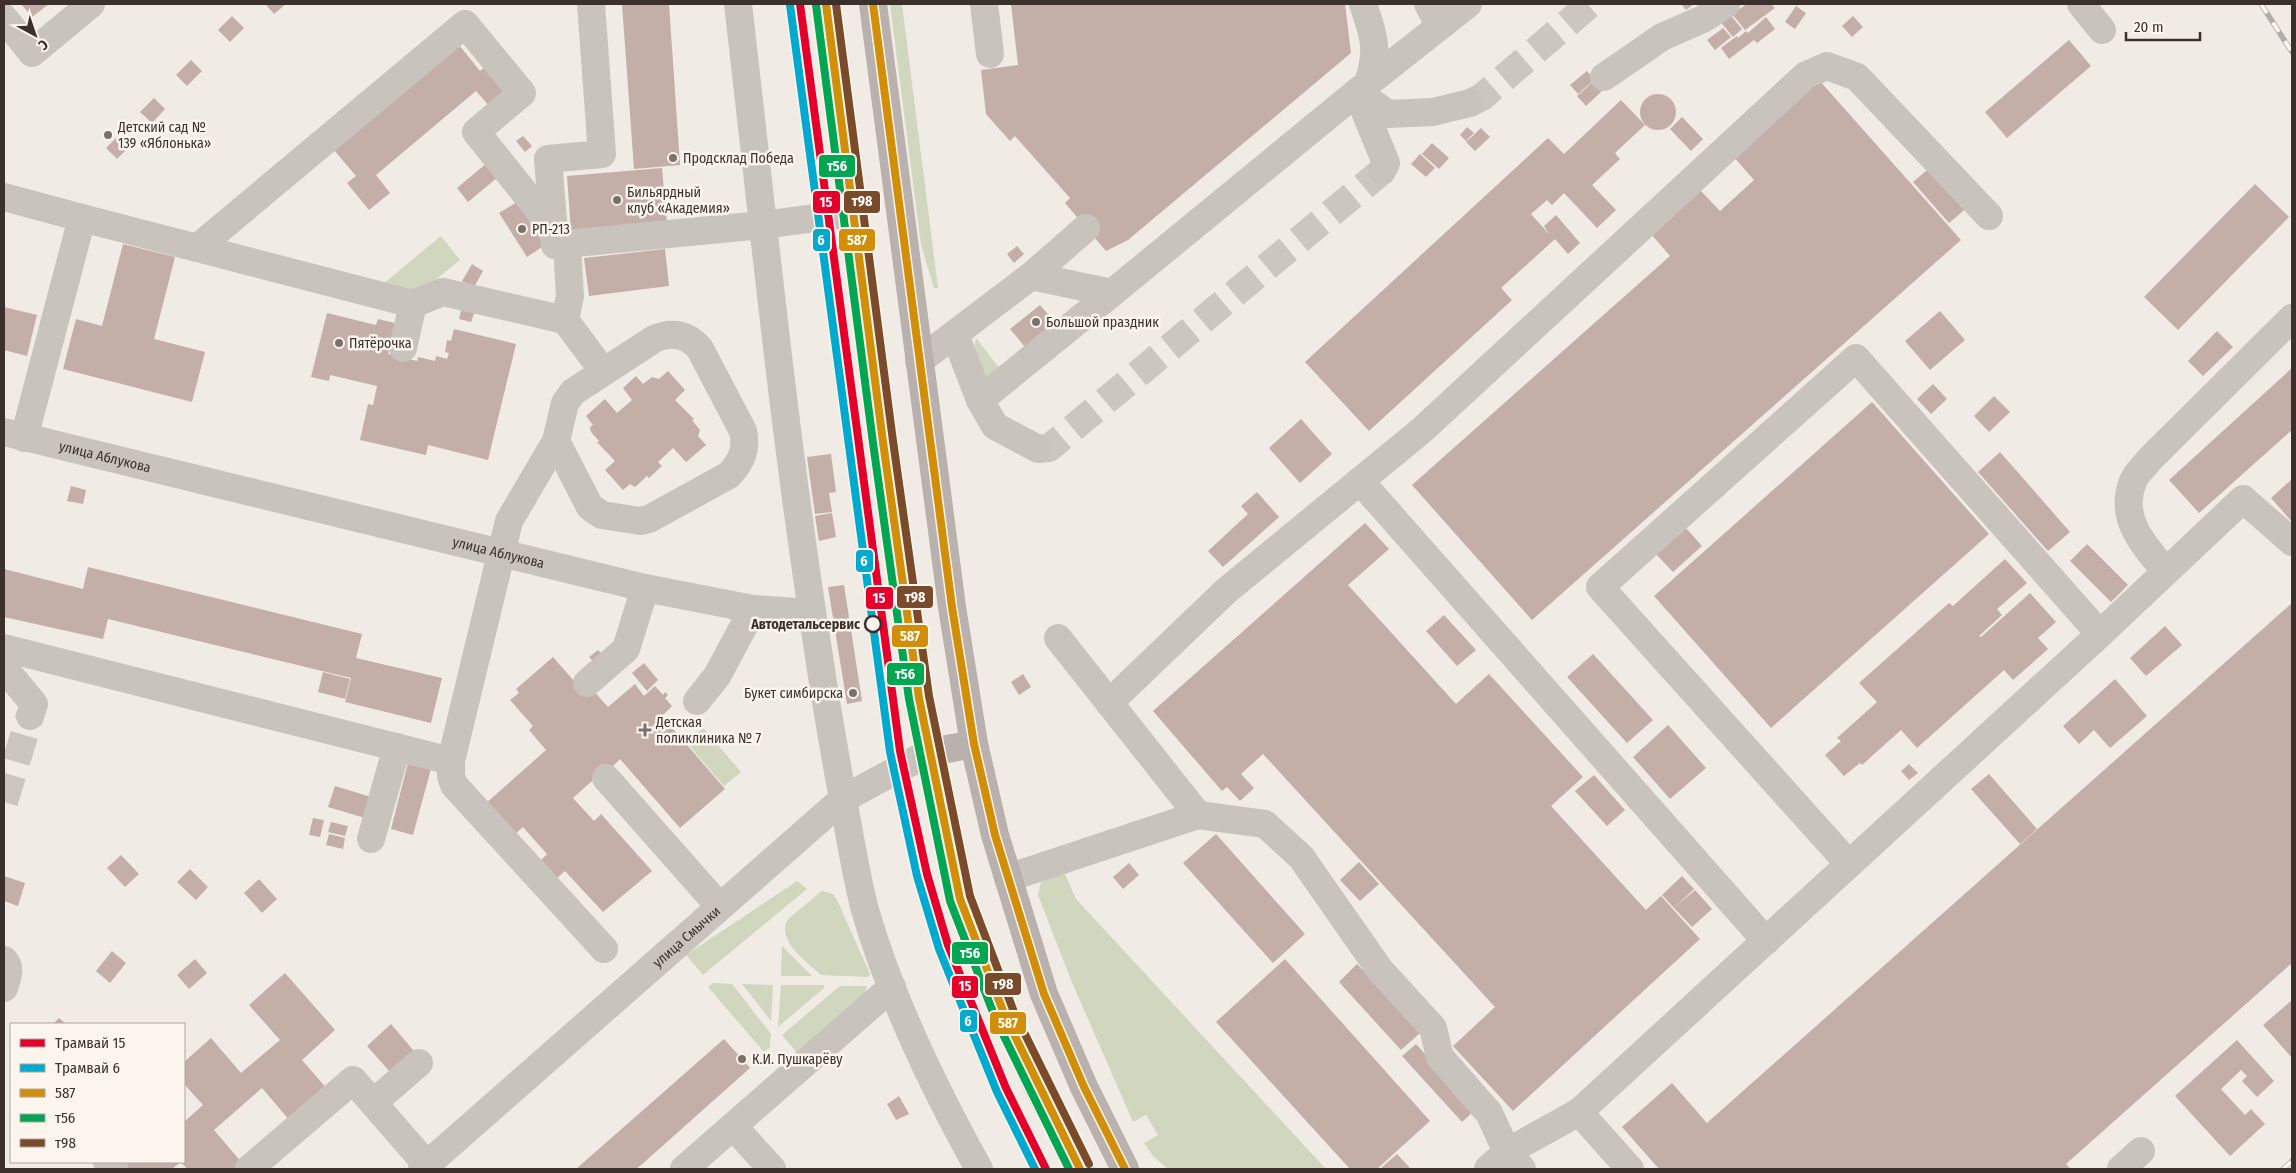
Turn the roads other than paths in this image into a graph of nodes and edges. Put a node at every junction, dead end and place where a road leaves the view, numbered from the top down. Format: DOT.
graph roads {
  1 [pos="91,4"];
  2 [pos="591,4"];
  3 [pos="738,4"];
  4 [pos="826,4"];
  5 [pos="872,4"];
  6 [pos="984,4"];
  7 [pos="1363,4"];
  8 [pos="1468,4"];
  9 [pos="1726,4"];
  10 [pos="2081,4"];
  11 [pos="1434,15"];
  12 [pos="4,18"];
  13 [pos="2102,30"];
  14 [pos="990,54"];
  15 [pos="1604,77"];
  16 [pos="1362,88"];
  17 [pos="1470,103"];
  18 [pos="1382,171"];
  19 [pos="4,197"];
  20 [pos="853,213"];
  21 [pos="1989,216"];
  22 [pos="82,218"];
  23 [pos="762,225"];
  24 [pos="1086,228"];
  25 [pos="560,236"];
  26 [pos="197,248"];
  27 [pos="1031,276"];
  28 [pos="1112,293"];
  29 [pos="413,304"];
  30 [pos="2292,318"];
  31 [pos="566,320"];
  32 [pos="955,335"];
  33 [pos="402,348"];
  34 [pos="919,361"];
  35 [pos="604,371"];
  36 [pos="980,400"];
  37 [pos="14,435"];
  38 [pos="556,442"];
  39 [pos="1038,449"];
  40 [pos="1360,481"];
  41 [pos="2292,542"];
  42 [pos="500,554"];
  43 [pos="2166,571"];
  44 [pos="645,588"];
  45 [pos="753,609"];
  46 [pos="812,613"];
  47 [pos="2100,634"];
  48 [pos="1058,638"];
  49 [pos="4,648"];
  50 [pos="4,668"];
  51 [pos="586,683"];
  52 [pos="697,701"];
  53 [pos="1109,702"];
  54 [pos="30,716"];
  55 [pos="974,744"];
  56 [pos="397,747"];
  57 [pos="930,752"];
  58 [pos="451,761"];
  59 [pos="606,778"];
  60 [pos="843,799"];
  61 [pos="1198,815"];
  62 [pos="372,839"];
  63 [pos="1850,864"];
  64 [pos="1008,878"];
  65 [pos="720,907"];
  66 [pos="1766,941"];
  67 [pos="604,949"];
  68 [pos="4,960"];
  69 [pos="892,987"];
  70 [pos="4,988"];
  71 [pos="419,1063"];
  72 [pos="373,1103"];
  73 [pos="1579,1112"];
  74 [pos="733,1126"];
  75 [pos="2141,1151"];
  76 [pos="1505,1164"];
  77 [pos="424,1167"];
  78 [pos="249,1169"];
  79 [pos="684,1169"];
  80 [pos="772,1169"];
  81 [pos="979,1169"];
  82 [pos="1080,1169"];
  83 [pos="1125,1169"];
  84 [pos="1630,1169"];
  85 [pos="2121,1169"];
  1 -- 12 [label="street"];
  2 -- 25 [label="street"];
  3 -- 23 [label="street"];
  4 -- 20 [label="main road"];
  5 -- 34 [label="main road"];
  6 -- 14 [label="street"];
  7 -- 16 [label="street"];
  8 -- 11 [label="street"];
  9 -- 15 [label="street"];
  10 -- 13 [label="street"];
  11 -- 16 [label="street"];
  16 -- 17 [label="street"];
  16 -- 18 [label="street"];
  16 -- 28 [label="street"];
  19 -- 22 [label="street"];
  20 -- 23 [label="street"];
  20 -- 57 [label="main road"];
  21 -- 40 [label="street"];
  22 -- 26 [label="street"];
  22 -- 37 [label="street"];
  23 -- 25 [label="street"];
  23 -- 46 [label="street"];
  24 -- 27 [label="street"];
  25 -- 26 [label="street"];
  25 -- 31 [label="street"];
  26 -- 29 [label="street"];
  27 -- 28 [label="street"];
  27 -- 32 [label="street"];
  28 -- 36 [label="street"];
  29 -- 31 [label="street"];
  29 -- 33 [label="street"];
  30 -- 43 [label="street"];
  31 -- 35 [label="street"];
  32 -- 34 [label="street"];
  32 -- 36 [label="street"];
  34 -- 55 [label="main road"];
  35 -- 38 [label="street"];
  35 -- 38 [label="street"];
  36 -- 39 [label="street"];
  37 -- 42 [label="street, улица Аблукова"];
  38 -- 42 [label="street"];
  40 -- 53 [label="street"];
  40 -- 66 [label="street"];
  41 -- 43 [label="street"];
  42 -- 44 [label="street, улица Аблукова"];
  42 -- 58 [label="street"];
  43 -- 47 [label="street"];
  44 -- 45 [label="street, улица Аблукова"];
  44 -- 51 [label="street"];
  45 -- 46 [label="street, улица Аблукова"];
  45 -- 52 [label="street"];
  46 -- 60 [label="street"];
  47 -- 63 [label="street"];
  47 -- 63 [label="street"];
  48 -- 53 [label="street"];
  49 -- 56 [label="street"];
  50 -- 54 [label="street"];
  53 -- 61 [label="street"];
  55 -- 57 [label="main road, улица Смычки"];
  55 -- 64 [label="main road"];
  56 -- 58 [label="street"];
  56 -- 62 [label="street"];
  57 -- 60 [label="street, улица Смычки"];
  57 -- 82 [label="main road"];
  58 -- 67 [label="street"];
  59 -- 65 [label="street"];
  60 -- 65 [label="street, улица Смычки"];
  60 -- 69 [label="street"];
  61 -- 64 [label="street"];
  61 -- 76 [label="street"];
  63 -- 66 [label="street"];
  64 -- 83 [label="main road"];
  65 -- 77 [label="street, улица Смычки"];
  66 -- 73 [label="street"];
  68 -- 70 [label="street"];
  69 -- 74 [label="street"];
  69 -- 81 [label="street"];
  71 -- 72 [label="street"];
  72 -- 77 [label="street"];
  72 -- 78 [label="street"];
  73 -- 76 [label="street"];
  73 -- 84 [label="street"];
  74 -- 79 [label="street"];
  74 -- 80 [label="street"];
  75 -- 85 [label="street"];
}
